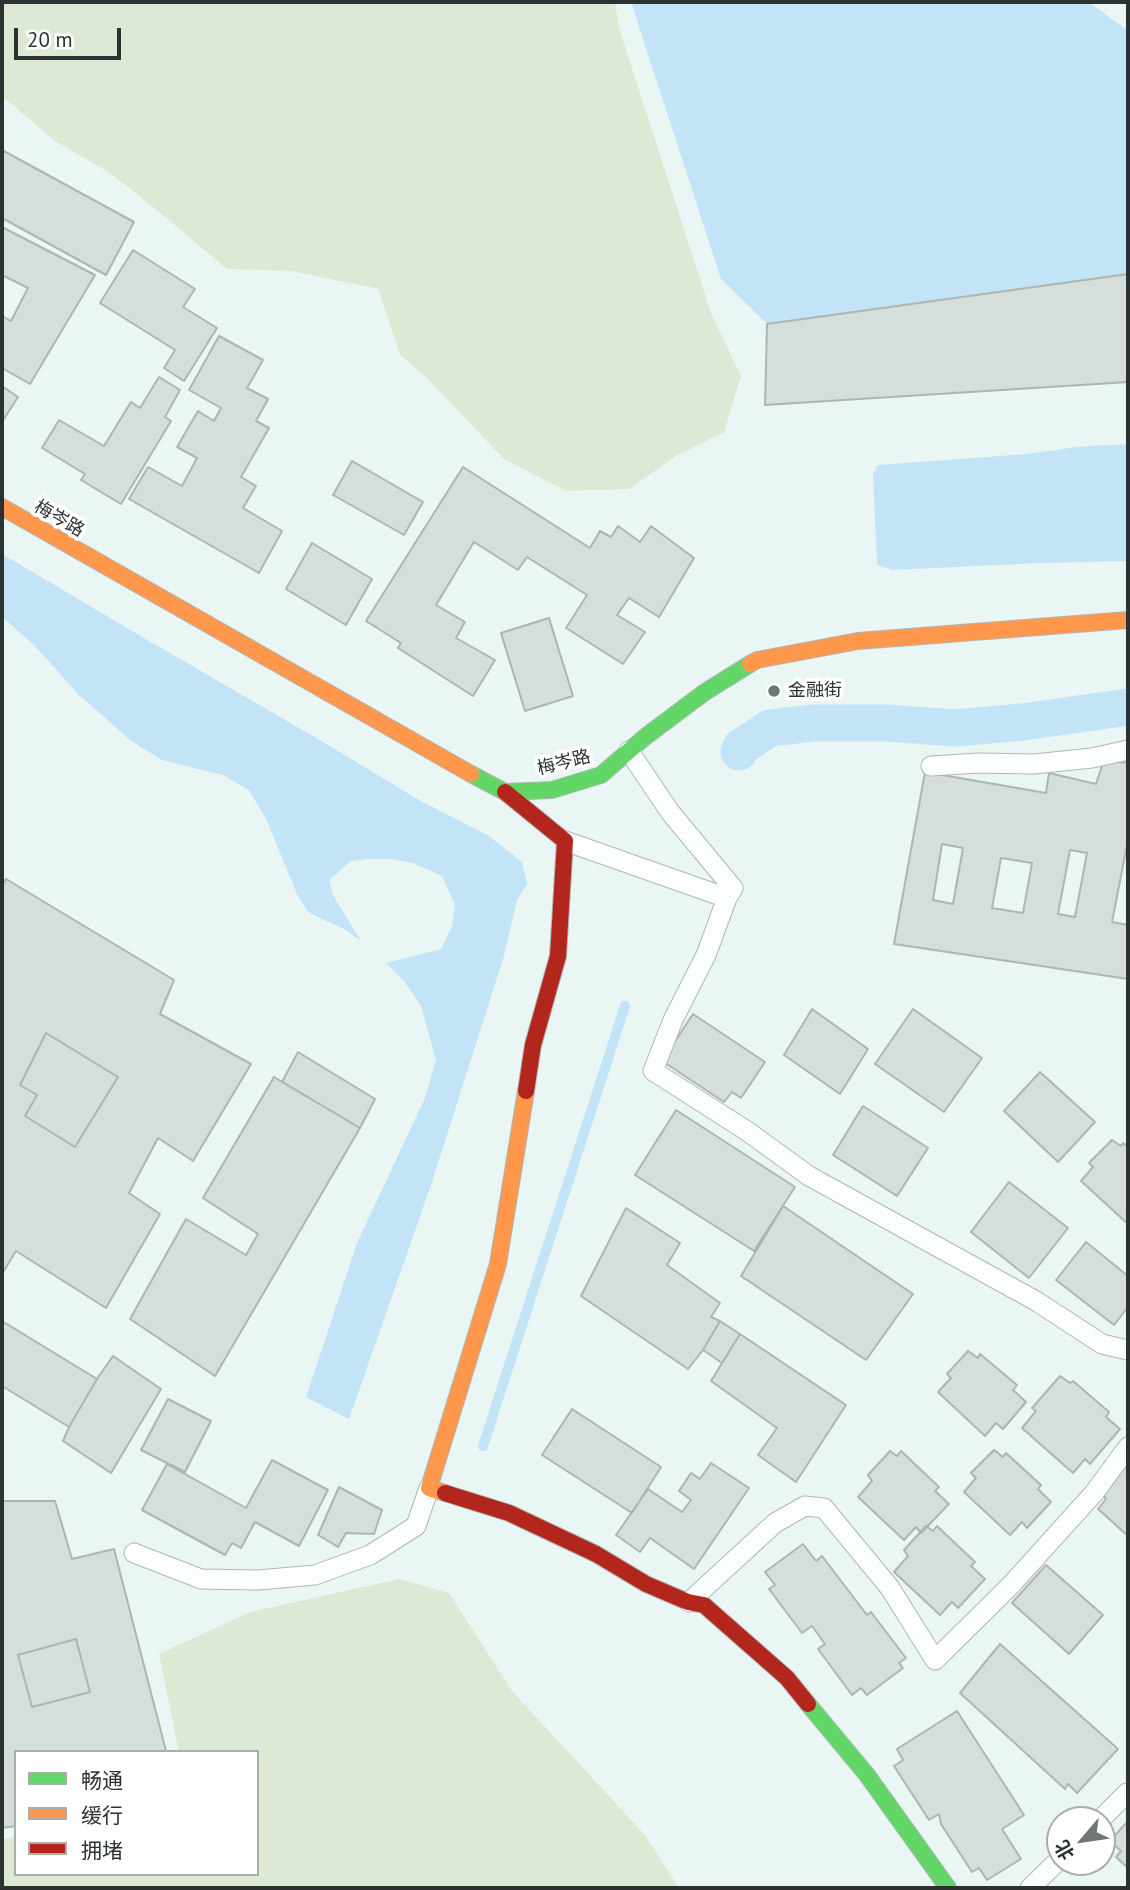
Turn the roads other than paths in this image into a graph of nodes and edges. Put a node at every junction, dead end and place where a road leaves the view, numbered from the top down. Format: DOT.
graph roads {
  1 [pos="2,507"];
  2 [pos="1128,620"];
  3 [pos="1128,750"];
  4 [pos="629,751"];
  5 [pos="931,766"];
  6 [pos="505,792"];
  7 [pos="565,841"];
  8 [pos="727,898"];
  9 [pos="1128,1350"];
  10 [pos="1128,1447"];
  11 [pos="429,1488"];
  12 [pos="134,1552"];
  13 [pos="688,1602"];
  14 [pos="1127,1793"];
  15 [pos="1114,1806"];
  16 [pos="1046,1873"];
  17 [pos="948,1888"];
  18 [pos="1030,1888"];
  1 -- 6 [label="street, 梅岑路"];
  2 -- 4 [label="street, 梅岑路"];
  3 -- 5 [label="lane"];
  4 -- 6 [label="street, 梅岑路"];
  4 -- 8 [label="lane"];
  6 -- 7 [label="street"];
  7 -- 8 [label="lane"];
  7 -- 11 [label="street"];
  8 -- 9 [label="lane"];
  10 -- 13 [label="lane"];
  11 -- 12 [label="lane"];
  11 -- 13 [label="street"];
  13 -- 17 [label="street"];
  14 -- 15 [label="lane"];
  16 -- 18 [label="lane"];
}
